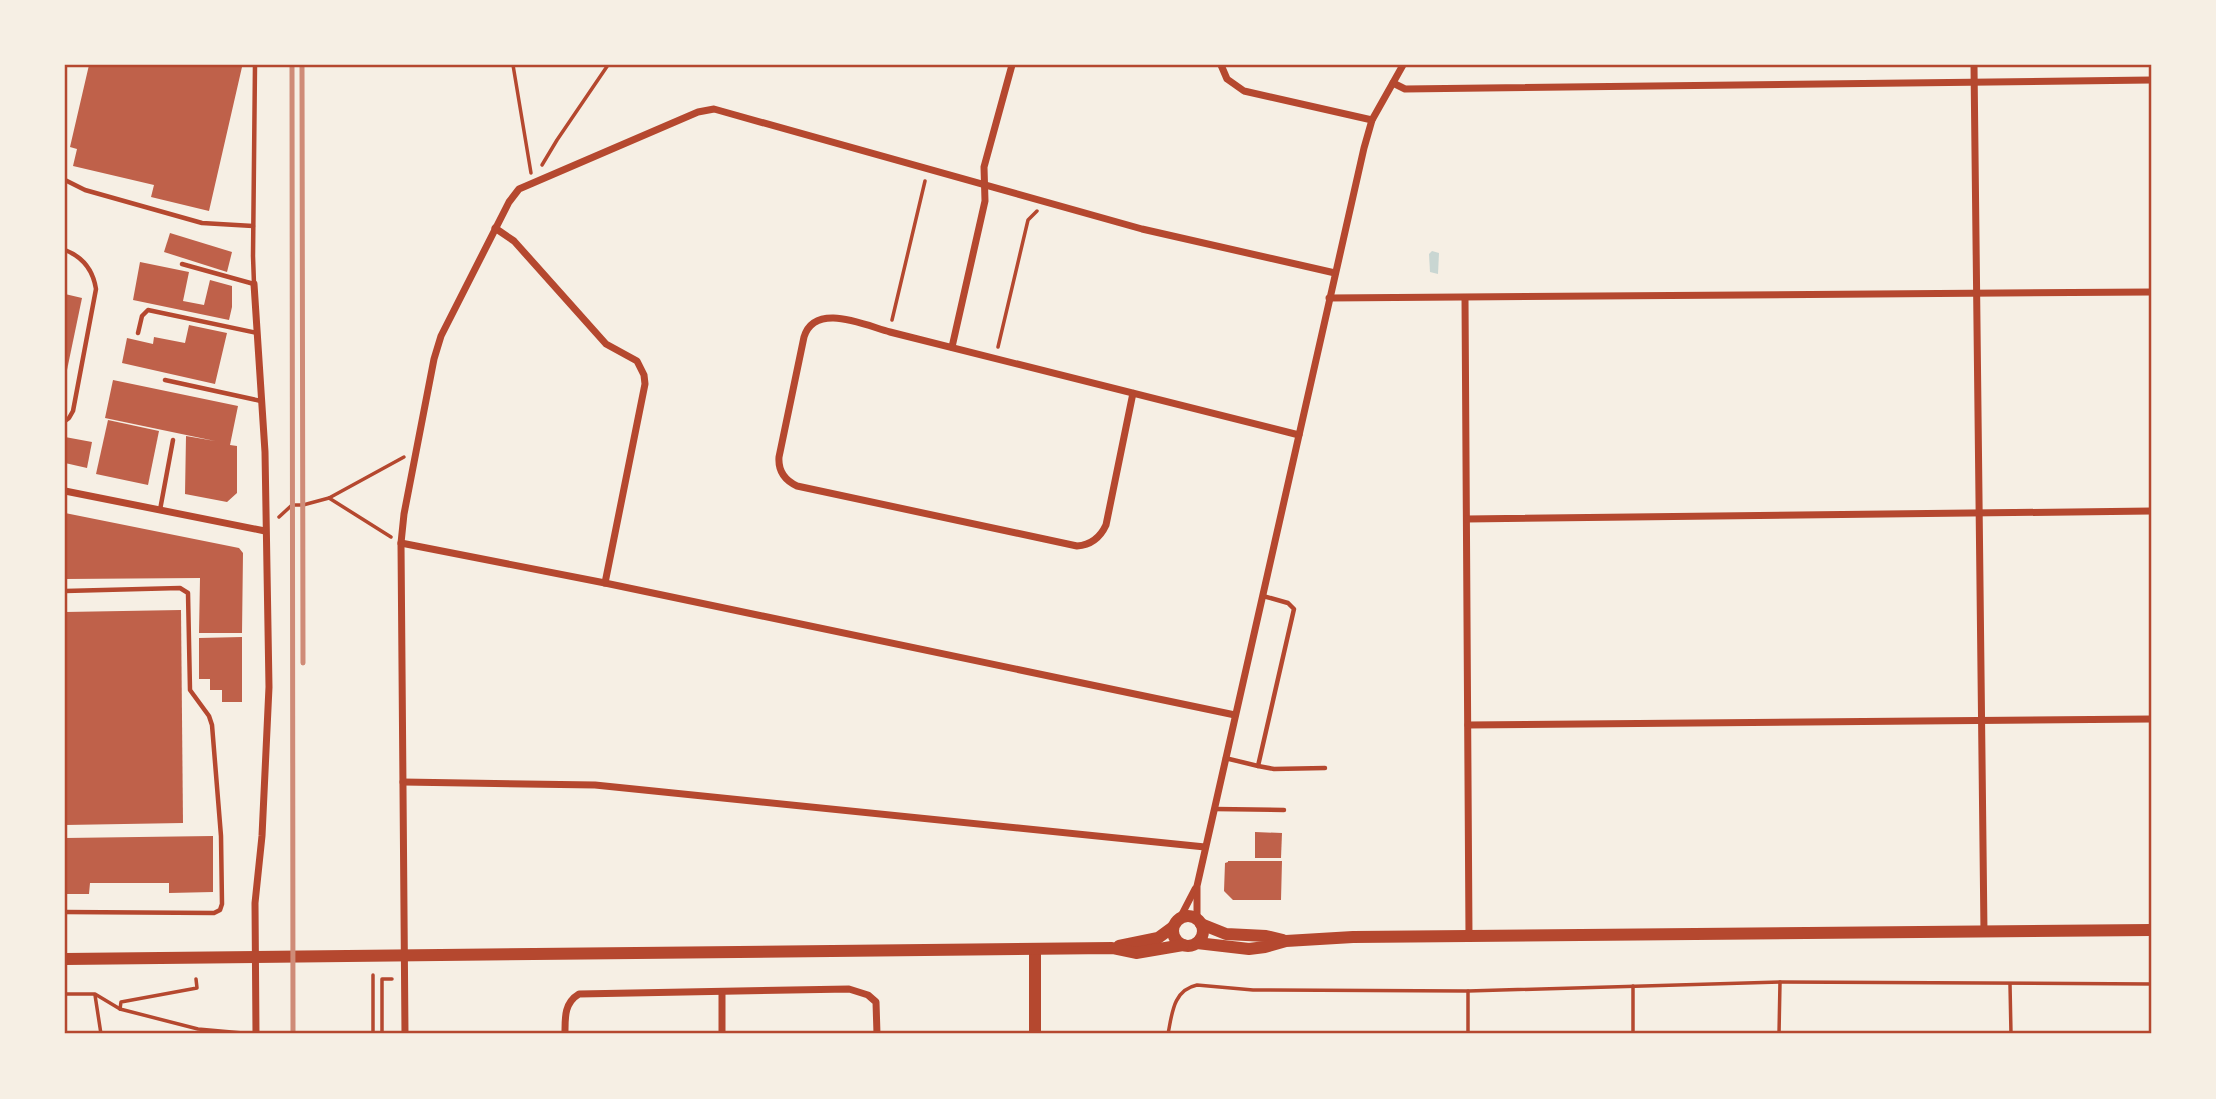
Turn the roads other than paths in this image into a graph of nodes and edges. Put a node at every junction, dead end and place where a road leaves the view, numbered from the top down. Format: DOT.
graph roads {
  1 [pos="255,65"];
  2 [pos="1012,65"];
  3 [pos="1221,65"];
  4 [pos="1404,65"];
  5 [pos="1974,65"];
  6 [pos="2151,80"];
  7 [pos="1974,81"];
  8 [pos="1393,83"];
  9 [pos="1373,120"];
  10 [pos="65,180"];
  11 [pos="984,184"];
  12 [pos="253,226"];
  13 [pos="495,228"];
  14 [pos="65,250"];
  15 [pos="182,264"];
  16 [pos="1335,273"];
  17 [pos="254,284"];
  18 [pos="2151,292"];
  19 [pos="1977,293"];
  20 [pos="1329,298"];
  21 [pos="1465,298"];
  22 [pos="138,333"];
  23 [pos="257,333"];
  24 [pos="952,347"];
  25 [pos="165,380"];
  26 [pos="1133,393"];
  27 [pos="262,401"];
  28 [pos="65,421"];
  29 [pos="1298,435"];
  30 [pos="173,440"];
  31 [pos="65,491"];
  32 [pos="160,510"];
  33 [pos="2151,511"];
  34 [pos="1979,512"];
  35 [pos="1467,519"];
  36 [pos="265,531"];
  37 [pos="401,543"];
  38 [pos="605,583"];
  39 [pos="65,591"];
  40 [pos="1262,596"];
  41 [pos="1235,715"];
  42 [pos="2151,719"];
  43 [pos="1981,720"];
  44 [pos="1468,725"];
  45 [pos="1225,758"];
  46 [pos="1258,766"];
  47 [pos="1325,768"];
  48 [pos="403,782"];
  49 [pos="1214,809"];
  50 [pos="1284,810"];
  51 [pos="1205,847"];
  52 [pos="1197,886"];
  53 [pos="65,912"];
  54 [pos="1177,922"];
  55 [pos="1199,922"];
  56 [pos="2151,930"];
  57 [pos="1984,932"];
  58 [pos="1469,937"];
  59 [pos="1286,941"];
  60 [pos="1190,944"];
  61 [pos="1112,948"];
  62 [pos="1035,950"];
  63 [pos="65,959"];
  64 [pos="722,992"];
  65 [pos="256,1034"];
  66 [pos="405,1034"];
  67 [pos="565,1034"];
  68 [pos="723,1034"];
  69 [pos="877,1034"];
  70 [pos="1035,1034"];
  1 -- 12 [label="lane"];
  2 -- 11 [label="street"];
  3 -- 9 [label="street"];
  4 -- 8 [label="street"];
  5 -- 7 [label="street"];
  6 -- 7 [label="street"];
  7 -- 8 [label="street"];
  7 -- 19 [label="street"];
  8 -- 9 [label="street"];
  9 -- 16 [label="street"];
  10 -- 12 [label="lane"];
  11 -- 13 [label="street"];
  11 -- 16 [label="street"];
  11 -- 24 [label="street"];
  12 -- 17 [label="lane"];
  13 -- 37 [label="street"];
  13 -- 38 [label="street"];
  14 -- 28 [label="lane"];
  15 -- 17 [label="lane"];
  16 -- 20 [label="street"];
  17 -- 23 [label="street"];
  18 -- 19 [label="street"];
  19 -- 21 [label="street"];
  19 -- 34 [label="street"];
  20 -- 21 [label="street"];
  20 -- 29 [label="street"];
  21 -- 35 [label="street"];
  22 -- 23 [label="lane"];
  23 -- 27 [label="street"];
  24 -- 26 [label="street"];
  24 -- 26 [label="street"];
  25 -- 27 [label="lane"];
  26 -- 29 [label="street"];
  27 -- 36 [label="street"];
  29 -- 40 [label="street"];
  30 -- 32 [label="lane"];
  31 -- 32 [label="street"];
  32 -- 36 [label="street"];
  33 -- 34 [label="street"];
  34 -- 35 [label="street"];
  34 -- 43 [label="street"];
  35 -- 44 [label="street"];
  36 -- 65 [label="street"];
  37 -- 38 [label="street"];
  37 -- 48 [label="street"];
  38 -- 41 [label="street"];
  39 -- 53 [label="lane"];
  40 -- 41 [label="street"];
  40 -- 46 [label="lane"];
  41 -- 45 [label="street"];
  42 -- 43 [label="street"];
  43 -- 44 [label="street"];
  43 -- 57 [label="street"];
  44 -- 58 [label="street"];
  45 -- 46 [label="lane"];
  45 -- 49 [label="street"];
  46 -- 47 [label="lane"];
  48 -- 51 [label="street"];
  48 -- 66 [label="street"];
  49 -- 50 [label="lane"];
  49 -- 51 [label="street"];
  51 -- 52 [label="street"];
  52 -- 54 [label="street"];
  52 -- 55 [label="street"];
  54 -- 55 [label="street"];
  54 -- 60 [label="street"];
  54 -- 61 [label="street"];
  55 -- 59 [label="street"];
  55 -- 60 [label="street"];
  56 -- 57 [label="street"];
  57 -- 58 [label="street"];
  58 -- 59 [label="street"];
  59 -- 60 [label="street"];
  60 -- 61 [label="street"];
  61 -- 62 [label="street"];
  62 -- 63 [label="street"];
  62 -- 70 [label="street"];
  64 -- 67 [label="street"];
  64 -- 68 [label="street"];
  64 -- 69 [label="street"];
}
